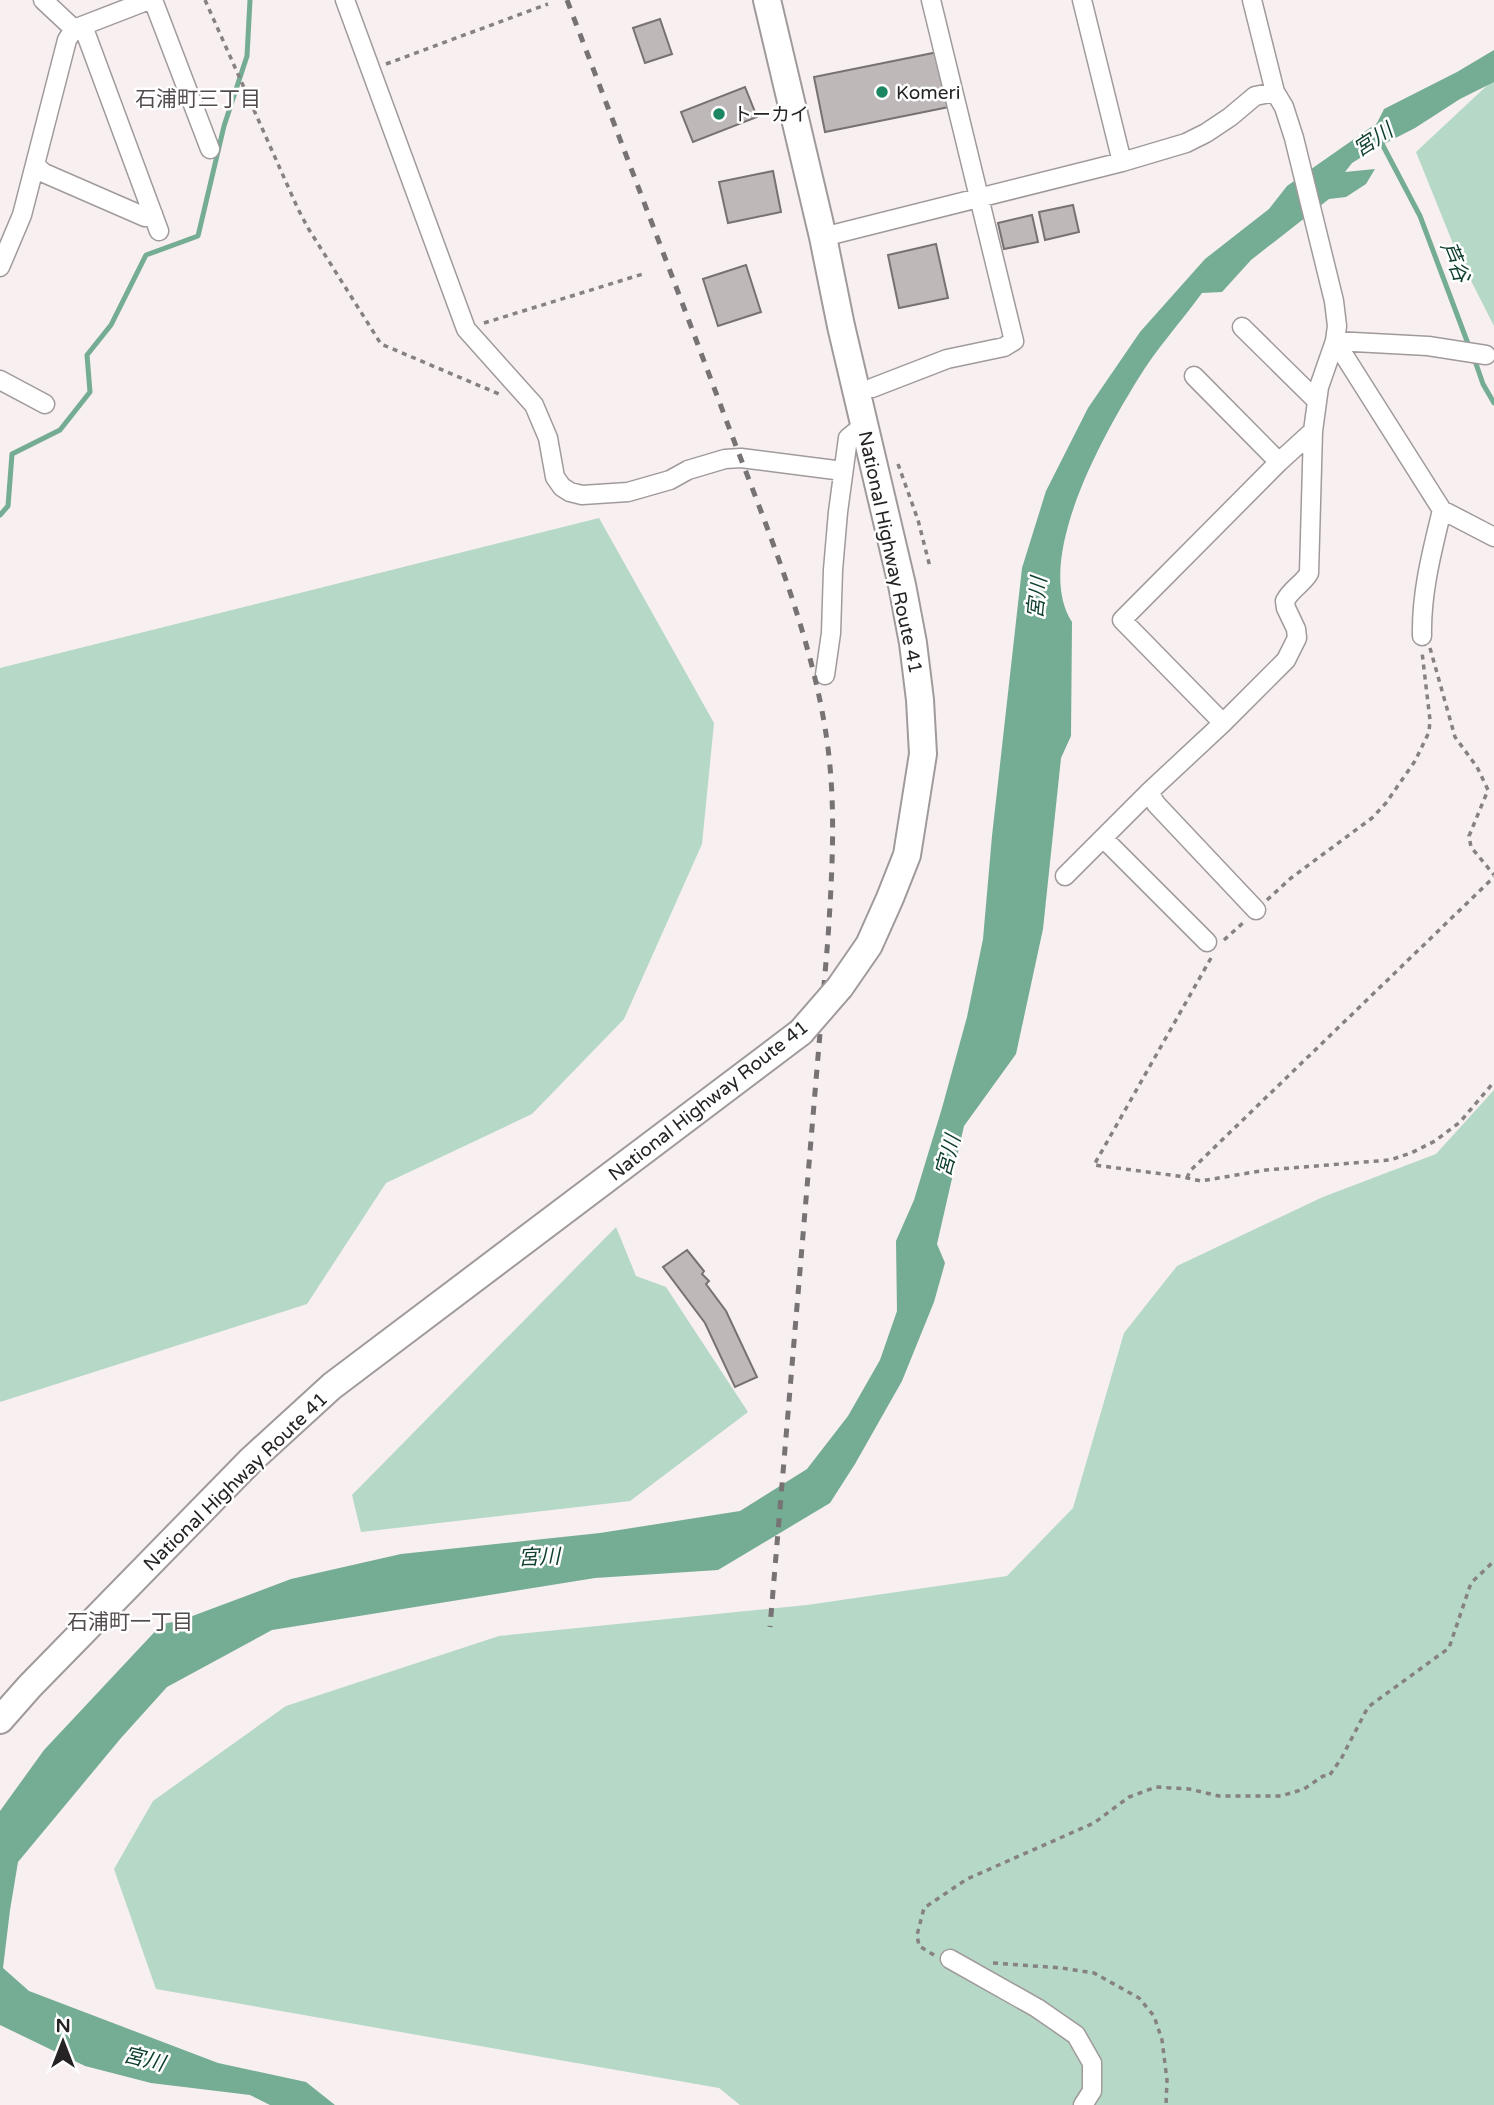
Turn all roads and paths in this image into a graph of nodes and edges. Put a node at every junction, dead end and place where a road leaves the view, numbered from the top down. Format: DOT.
graph roads {
  1 [pos="43,0"];
  2 [pos="151,0"];
  3 [pos="205,0"];
  4 [pos="345,0"];
  5 [pos="767,0"];
  6 [pos="932,0"];
  7 [pos="1082,0"];
  8 [pos="1252,0"];
  9 [pos="548,4"];
  10 [pos="78,28"];
  11 [pos="371,70"];
  12 [pos="1275,92"];
  13 [pos="210,149"];
  14 [pos="1122,162"];
  15 [pos="35,165"];
  16 [pos="979,197"];
  17 [pos="153,214"];
  18 [pos="159,231"];
  19 [pos="824,237"];
  20 [pos="0,267"];
  21 [pos="646,273"];
  22 [pos="1242,327"];
  23 [pos="466,329"];
  24 [pos="1335,341"];
  25 [pos="1486,355"];
  26 [pos="1194,376"];
  27 [pos="0,380"];
  28 [pos="872,388"];
  29 [pos="1317,401"];
  30 [pos="45,404"];
  31 [pos="534,405"];
  32 [pos="864,425"];
  33 [pos="1313,431"];
  34 [pos="895,459"];
  35 [pos="1279,462"];
  36 [pos="844,471"];
  37 [pos="1442,510"];
  38 [pos="1494,537"];
  39 [pos="930,567"];
  40 [pos="1422,636"];
  41 [pos="825,675"];
  42 [pos="1223,723"];
  43 [pos="1150,792"];
  44 [pos="1103,838"];
  45 [pos="1065,876"];
  46 [pos="1494,876"];
  47 [pos="1256,910"];
  48 [pos="1213,947"];
  49 [pos="1494,1082"];
  50 [pos="1186,1178"];
  51 [pos="1494,1561"];
  52 [pos="0,1720"];
  53 [pos="950,1959"];
  54 [pos="988,1962"];
  55 [pos="1083,2105"];
  56 [pos="1166,2105"];
  1 -- 10 [label="street"];
  2 -- 10 [label="street"];
  2 -- 13 [label="street"];
  3 -- 31 [label="path"];
  4 -- 11 [label="street"];
  5 -- 19 [label="highway, National Highway Route 41"];
  6 -- 16 [label="street"];
  7 -- 14 [label="street"];
  8 -- 12 [label="street"];
  9 -- 11 [label="path"];
  10 -- 15 [label="street"];
  10 -- 17 [label="street"];
  11 -- 23 [label="street"];
  12 -- 14 [label="street"];
  12 -- 24 [label="street"];
  14 -- 16 [label="street"];
  15 -- 17 [label="street"];
  15 -- 20 [label="street"];
  16 -- 19 [label="street"];
  16 -- 28 [label="street"];
  17 -- 18 [label="street"];
  19 -- 32 [label="highway, National Highway Route 41"];
  21 -- 23 [label="path"];
  22 -- 29 [label="street"];
  23 -- 31 [label="street"];
  24 -- 25 [label="street"];
  24 -- 29 [label="street"];
  24 -- 37 [label="street"];
  26 -- 35 [label="street"];
  27 -- 30 [label="street"];
  29 -- 33 [label="street"];
  31 -- 36 [label="street"];
  32 -- 36 [label="street"];
  32 -- 52 [label="highway, National Highway Route 41, bridge"];
  33 -- 35 [label="street"];
  33 -- 42 [label="street"];
  34 -- 39 [label="path"];
  35 -- 42 [label="street"];
  36 -- 41 [label="street"];
  37 -- 38 [label="street"];
  37 -- 40 [label="street"];
  40 -- 46 [label="path"];
  40 -- 47 [label="path"];
  42 -- 43 [label="street"];
  43 -- 44 [label="street"];
  43 -- 47 [label="street"];
  44 -- 45 [label="street"];
  44 -- 48 [label="street"];
  46 -- 50 [label="path"];
  47 -- 48 [label="path"];
  48 -- 50 [label="path"];
  49 -- 50 [label="path"];
  51 -- 53 [label="path"];
  53 -- 55 [label="street"];
  54 -- 56 [label="path"];
}
